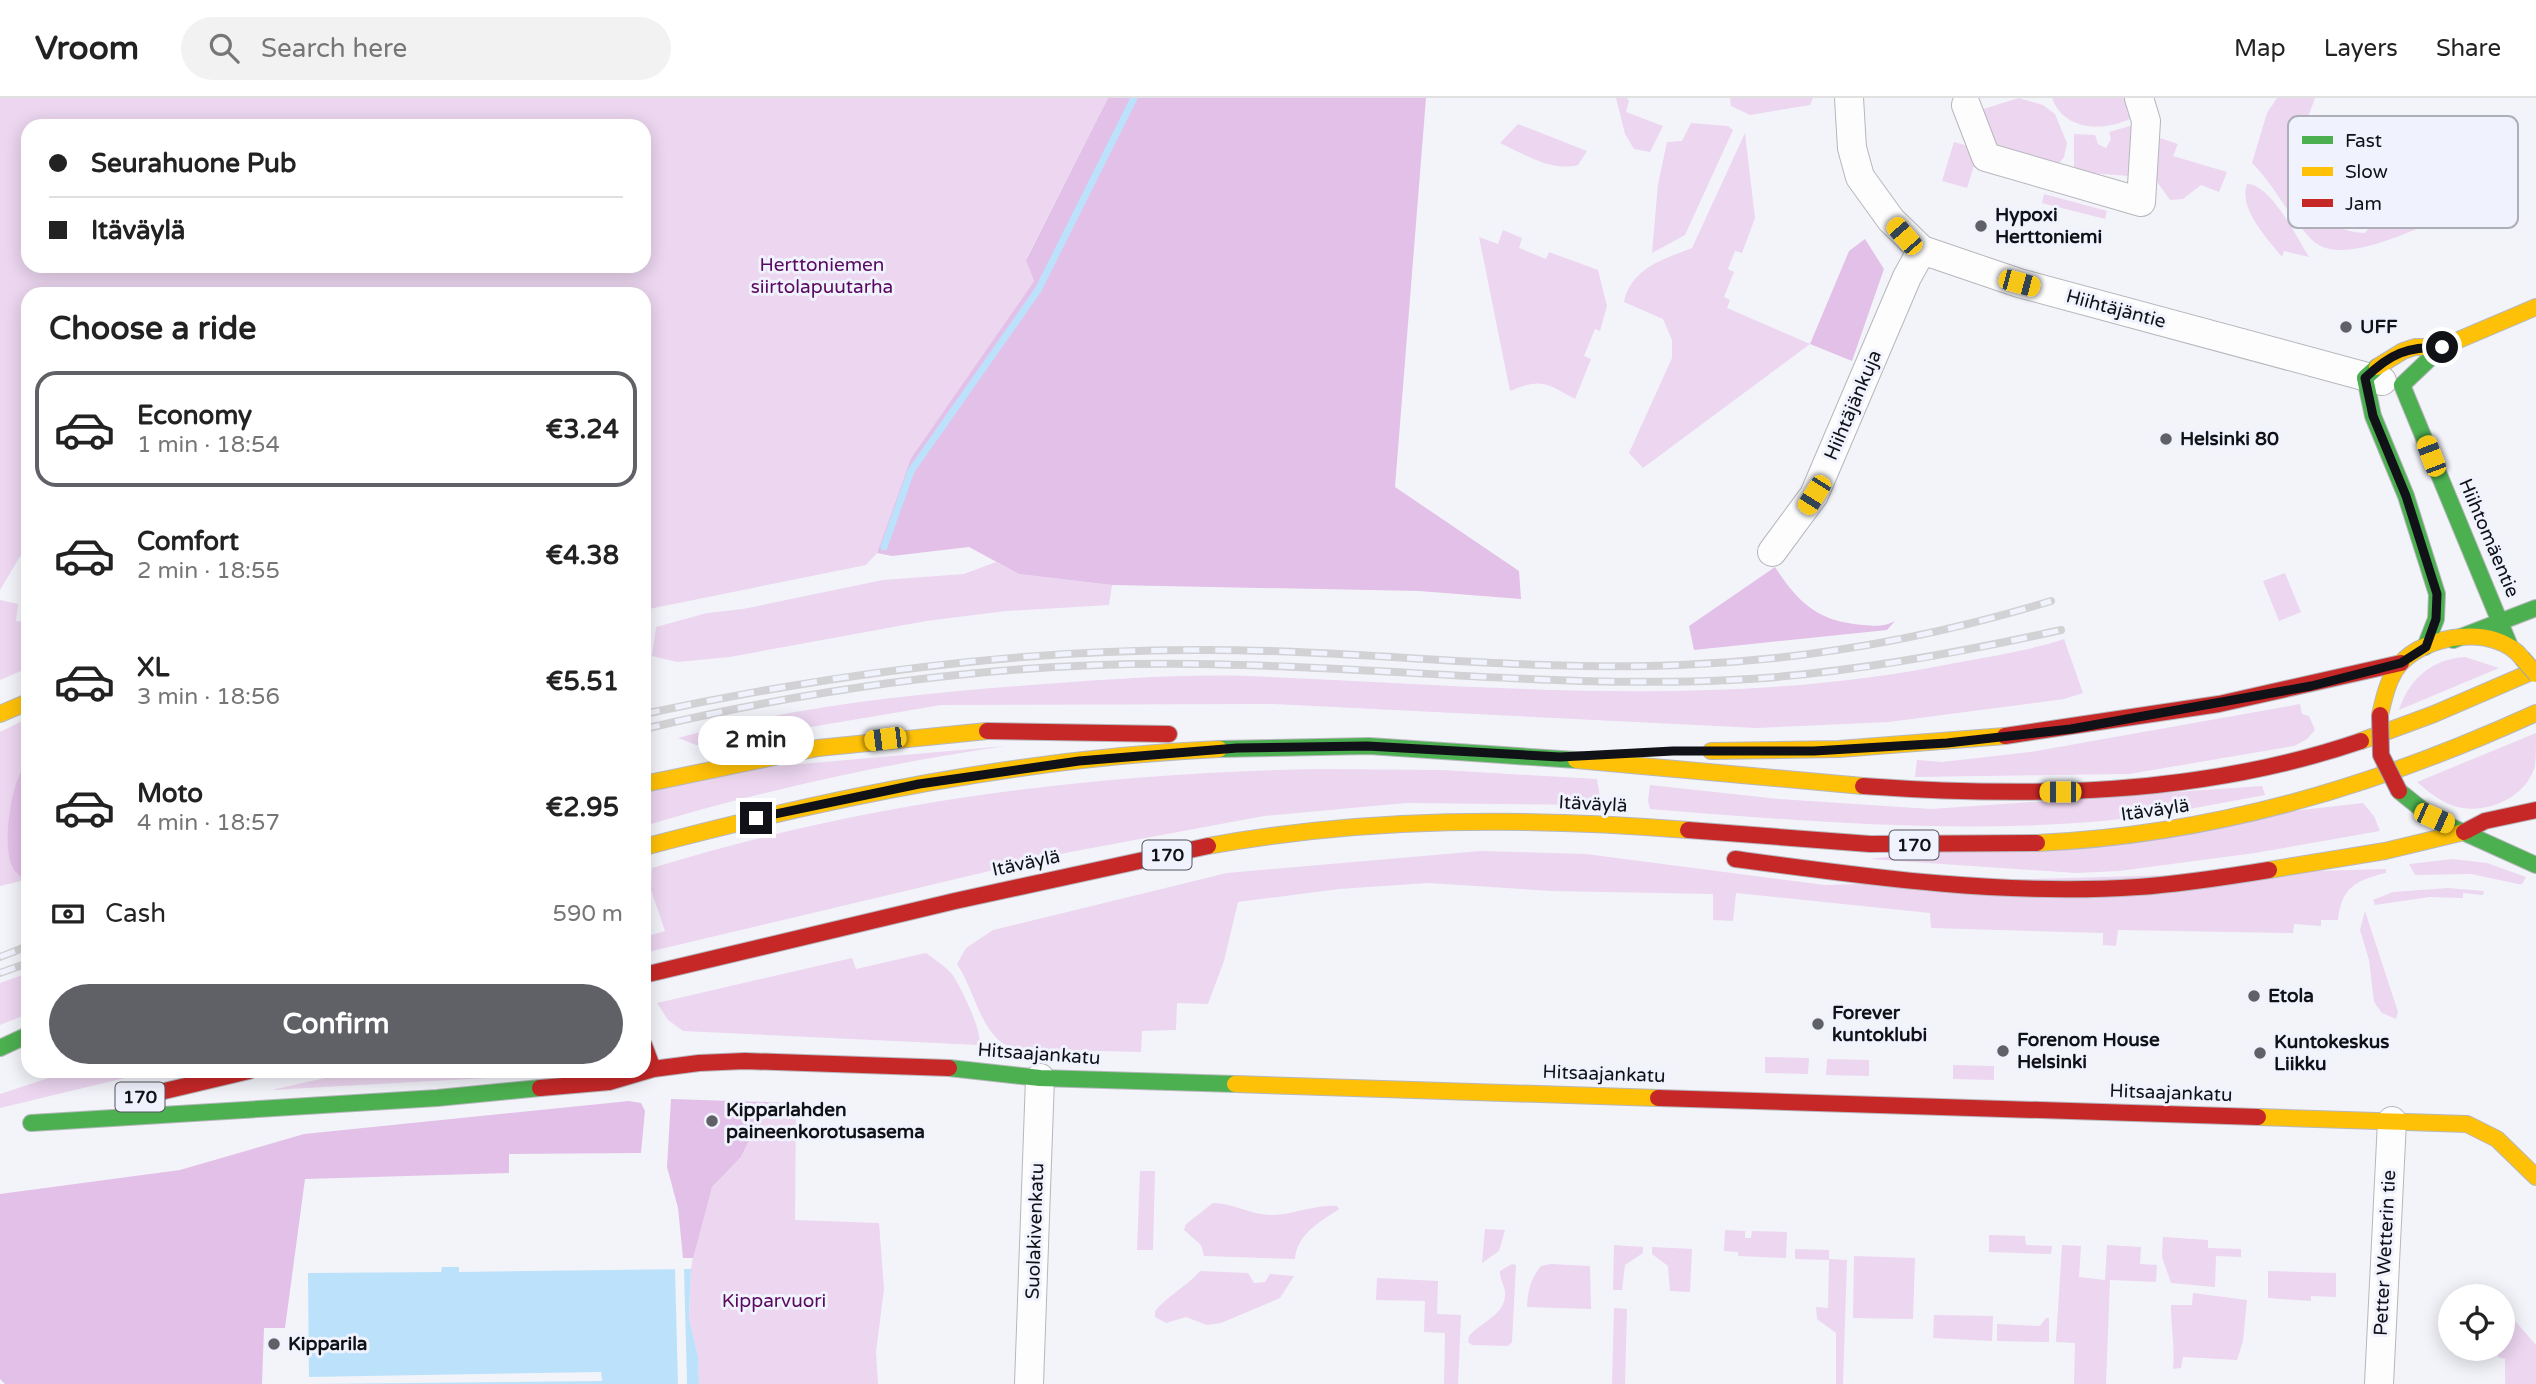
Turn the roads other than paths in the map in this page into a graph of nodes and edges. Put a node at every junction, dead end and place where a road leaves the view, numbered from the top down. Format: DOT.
graph roads {
  1 [pos="2139,98"];
  2 [pos="1972,100"];
  3 [pos="1855,102"];
  4 [pos="1922,250"];
  5 [pos="2536,307"];
  6 [pos="2442,347"];
  7 [pos="2365,378"];
  8 [pos="2402,385"];
  9 [pos="1772,552"];
  10 [pos="2536,608"];
  11 [pos="2502,623"];
  12 [pos="2453,640"];
  13 [pos="2509,643"];
  14 [pos="2426,647"];
  15 [pos="2401,663"];
  16 [pos="2536,672"];
  17 [pos="21,705"];
  18 [pos="2536,713"];
  19 [pos="0,714"];
  20 [pos="1367,746"];
  21 [pos="1661,751"];
  22 [pos="1699,751"];
  23 [pos="1560,757"];
  24 [pos="651,783"];
  25 [pos="2536,810"];
  26 [pos="1356,826"];
  27 [pos="2464,832"];
  28 [pos="1519,838"];
  29 [pos="651,846"];
  30 [pos="1722,858"];
  31 [pos="2536,865"];
  32 [pos="651,973"];
  33 [pos="21,1038"];
  34 [pos="0,1048"];
  35 [pos="651,1064"];
  36 [pos="653,1069"];
  37 [pos="220,1078"];
  38 [pos="623,1078"];
  39 [pos="1040,1078"];
  40 [pos="2392,1121"];
  41 [pos="31,1123"];
  42 [pos="10,1128"];
  43 [pos="2536,1177"];
  44 [pos="1029,1384"];
  45 [pos="2379,1384"];
  1 -- 2 [label="street"];
  3 -- 4 [label="street, Hiihtäjäntie"];
  4 -- 7 [label="street, Hiihtäjäntie"];
  4 -- 9 [label="street, Hiihtäjänkuja"];
  5 -- 6 [label="main road"];
  6 -- 7 [label="main road"];
  6 -- 8 [label="main road"];
  7 -- 8 [label="street, Hiihtäjäntie"];
  7 -- 14 [label="main road"];
  8 -- 11 [label="main road, Hiihtomäentie"];
  10 -- 11 [label="main road"];
  11 -- 12 [label="main road"];
  11 -- 13 [label="main road, Hiihtomäentie"];
  12 -- 13 [label="main road"];
  12 -- 14 [label="main road"];
  13 -- 16 [label="main road, bridge"];
  14 -- 15 [label="main road"];
  15 -- 22 [label="main road"];
  15 -- 27 [label="main road, bridge"];
  16 -- 23 [label="main road, Itäväylä"];
  17 -- 19 [label="main road"];
  18 -- 26 [label="main road, Itäväylä / 170"];
  20 -- 23 [label="main road, Itäväylä"];
  20 -- 24 [label="main road"];
  20 -- 29 [label="main road, Itäväylä"];
  21 -- 23 [label="main road"];
  25 -- 27 [label="main road"];
  26 -- 28 [label="main road"];
  26 -- 32 [label="main road, Itäväylä / 170"];
  27 -- 30 [label="main road"];
  27 -- 31 [label="main road"];
  33 -- 34 [label="main road"];
  35 -- 36 [label="main road"];
  36 -- 39 [label="main road, Hitsaajankatu"];
  37 -- 41 [label="main road, 170"];
  38 -- 41 [label="main road, Hitsaajankatu"];
  39 -- 40 [label="main road, Hitsaajankatu"];
  39 -- 44 [label="street, Suolakivenkatu"];
  40 -- 43 [label="main road, Hitsaajankatu"];
  40 -- 45 [label="street, Petter Wetterin tie"];
  41 -- 42 [label="main road, 170"];
}
